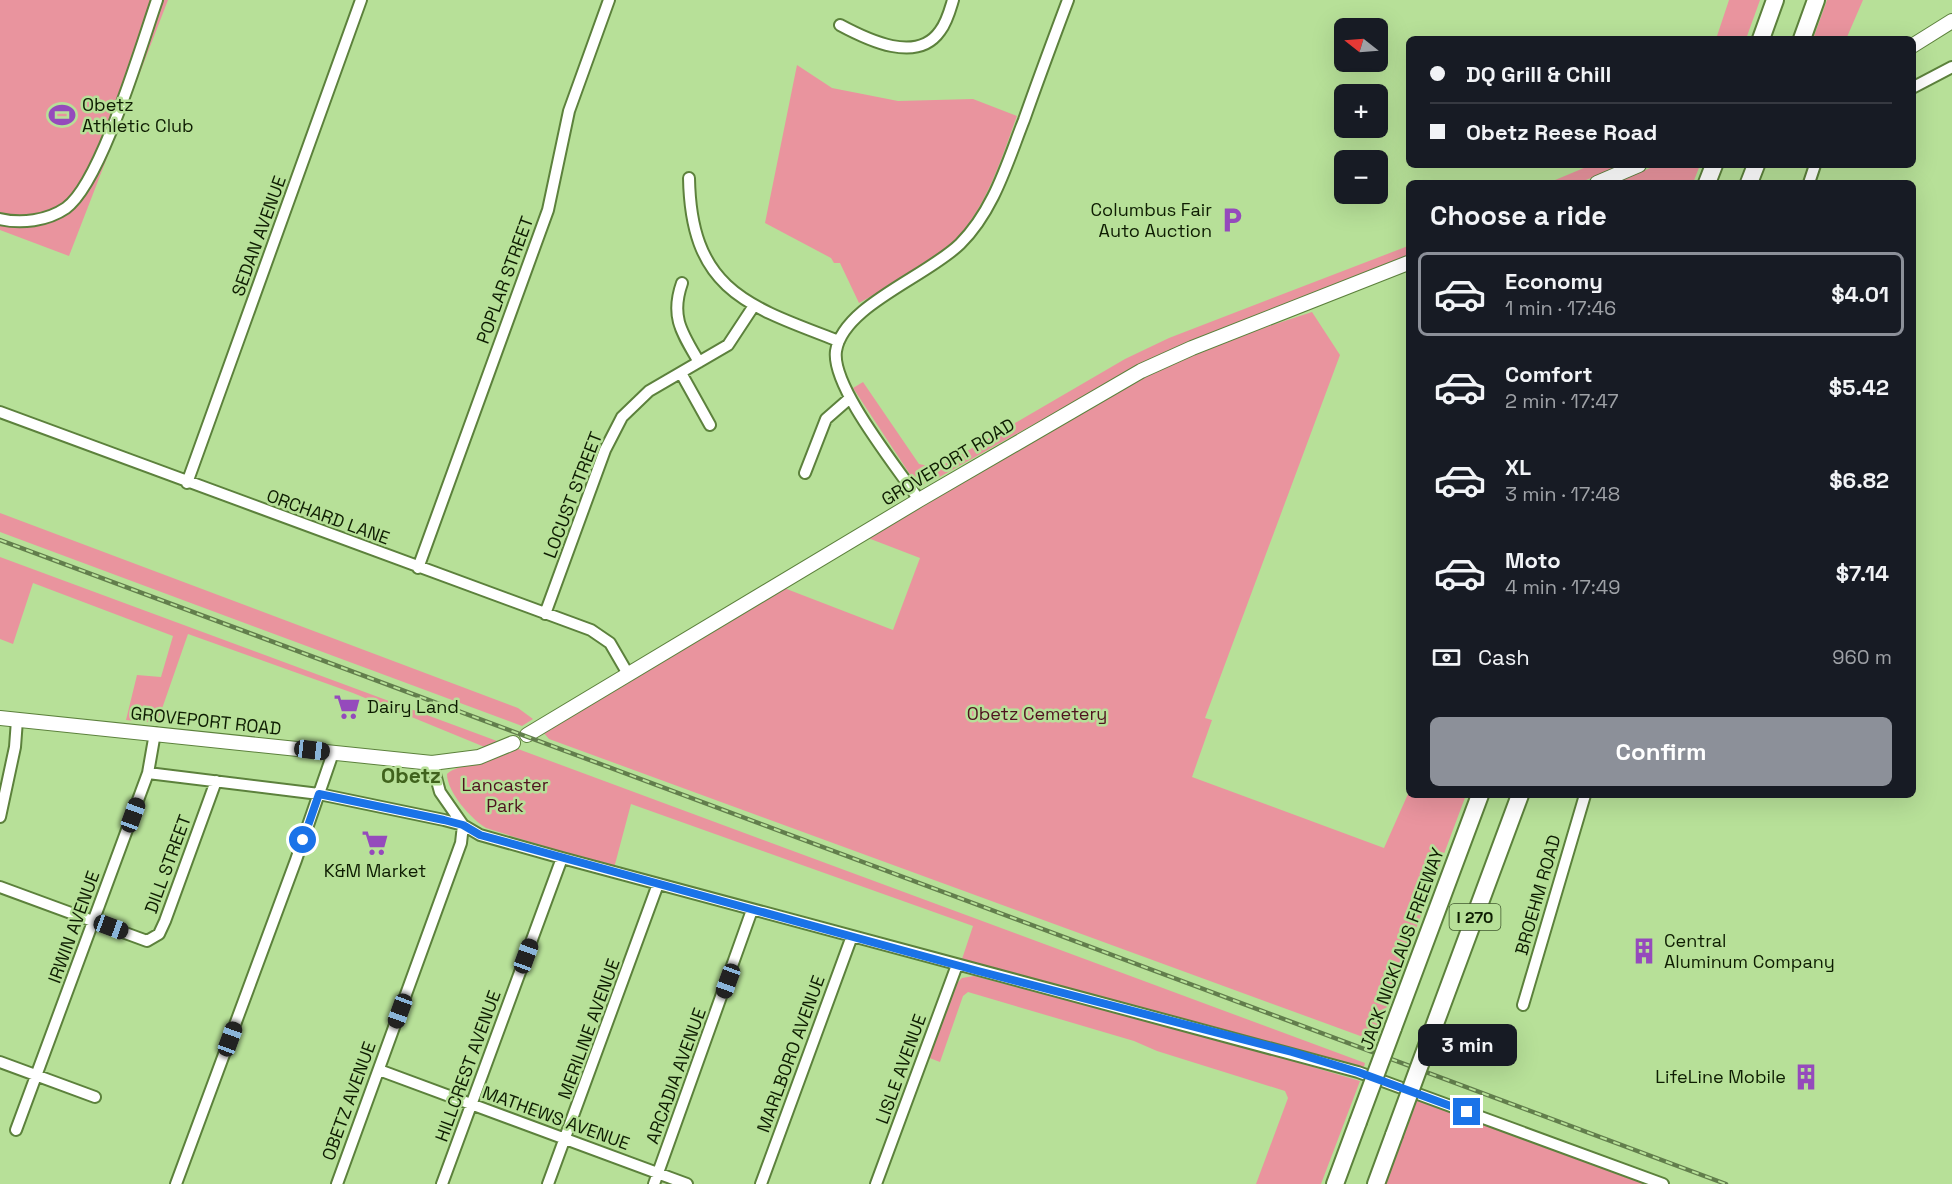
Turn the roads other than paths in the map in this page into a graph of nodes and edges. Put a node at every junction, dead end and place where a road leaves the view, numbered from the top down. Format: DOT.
graph roads {
  1 [pos="157,0"];
  2 [pos="361,0"];
  3 [pos="609,0"];
  4 [pos="953,0"];
  5 [pos="1068,0"];
  6 [pos="1775,0"];
  7 [pos="1816,0"];
  8 [pos="1952,21"];
  9 [pos="840,25"];
  10 [pos="1762,36"];
  11 [pos="1803,36"];
  12 [pos="1916,43"];
  13 [pos="1952,67"];
  14 [pos="1916,86"];
  15 [pos="1633,168"];
  16 [pos="689,177"];
  17 [pos="1604,180"];
  18 [pos="0,219"];
  19 [pos="1406,263"];
  20 [pos="682,283"];
  21 [pos="753,307"];
  22 [pos="839,340"];
  23 [pos="699,362"];
  24 [pos="681,373"];
  25 [pos="850,398"];
  26 [pos="0,412"];
  27 [pos="711,425"];
  28 [pos="805,473"];
  29 [pos="187,483"];
  30 [pos="919,500"];
  31 [pos="418,568"];
  32 [pos="545,614"];
  33 [pos="628,675"];
  34 [pos="0,718"];
  35 [pos="17,720"];
  36 [pos="155,734"];
  37 [pos="527,735"];
  38 [pos="513,743"];
  39 [pos="333,753"];
  40 [pos="432,763"];
  41 [pos="148,773"];
  42 [pos="216,781"];
  43 [pos="319,794"];
  44 [pos="1479,798"];
  45 [pos="1519,798"];
  46 [pos="1584,798"];
  47 [pos="0,817"];
  48 [pos="463,825"];
  49 [pos="561,858"];
  50 [pos="658,884"];
  51 [pos="0,887"];
  52 [pos="752,910"];
  53 [pos="93,921"];
  54 [pos="852,936"];
  55 [pos="957,965"];
  56 [pos="1523,1005"];
  57 [pos="0,1062"];
  58 [pos="379,1070"];
  59 [pos="36,1075"];
  60 [pos="95,1097"];
  61 [pos="472,1104"];
  62 [pos="16,1130"];
  63 [pos="565,1139"];
  64 [pos="656,1179"];
  65 [pos="176,1184"];
  66 [pos="337,1184"];
  67 [pos="442,1184"];
  68 [pos="548,1184"];
  69 [pos="687,1184"];
  70 [pos="761,1184"];
  71 [pos="876,1184"];
  72 [pos="1335,1184"];
  73 [pos="1376,1184"];
  74 [pos="1663,1184"];
  1 -- 18 [label="street"];
  2 -- 29 [label="street, SEDAN AVENUE"];
  3 -- 31 [label="street, POPLAR STREET"];
  4 -- 9 [label="street"];
  5 -- 22 [label="street"];
  6 -- 10 [label="highway"];
  7 -- 11 [label="highway"];
  8 -- 12 [label="main road"];
  13 -- 14 [label="street"];
  15 -- 17 [label="main road"];
  16 -- 21 [label="street"];
  19 -- 30 [label="main road, GROVEPORT ROAD"];
  20 -- 23 [label="street"];
  21 -- 22 [label="street"];
  21 -- 23 [label="street, LOCUST STREET"];
  22 -- 25 [label="street"];
  23 -- 24 [label="street, LOCUST STREET"];
  24 -- 27 [label="street"];
  24 -- 32 [label="street, LOCUST STREET"];
  25 -- 28 [label="street"];
  25 -- 30 [label="street"];
  26 -- 29 [label="street, ORCHARD LANE"];
  29 -- 31 [label="street, ORCHARD LANE"];
  30 -- 33 [label="main road, GROVEPORT ROAD"];
  31 -- 32 [label="street, ORCHARD LANE"];
  32 -- 33 [label="street, ORCHARD LANE"];
  33 -- 37 [label="main road, GROVEPORT ROAD"];
  34 -- 35 [label="main road, GROVEPORT ROAD"];
  35 -- 36 [label="main road, GROVEPORT ROAD"];
  35 -- 47 [label="street"];
  36 -- 39 [label="main road, GROVEPORT ROAD"];
  36 -- 41 [label="street, IRWIN AVENUE"];
  38 -- 40 [label="main road, GROVEPORT ROAD"];
  39 -- 40 [label="main road, GROVEPORT ROAD"];
  39 -- 43 [label="street"];
  40 -- 48 [label="street"];
  41 -- 42 [label="street"];
  41 -- 53 [label="street, IRWIN AVENUE"];
  42 -- 43 [label="street"];
  42 -- 53 [label="street, DILL STREET"];
  43 -- 48 [label="street"];
  43 -- 65 [label="street"];
  44 -- 72 [label="highway, JACK NICKLAUS FREEWAY / I 270, bridge"];
  45 -- 73 [label="highway, I 270, bridge"];
  46 -- 56 [label="street, BROEHM ROAD"];
  48 -- 49 [label="street"];
  48 -- 58 [label="street, OBETZ AVENUE"];
  49 -- 50 [label="street"];
  49 -- 61 [label="street, HILLCREST AVENUE"];
  50 -- 52 [label="street"];
  50 -- 63 [label="street, MERILINE AVENUE"];
  51 -- 53 [label="street, DILL STREET"];
  52 -- 54 [label="street"];
  52 -- 64 [label="street, ARCADIA AVENUE"];
  53 -- 59 [label="street, IRWIN AVENUE"];
  54 -- 55 [label="street"];
  54 -- 70 [label="street, MARLBORO AVENUE"];
  55 -- 71 [label="street, LISLE AVENUE"];
  55 -- 74 [label="street"];
  57 -- 59 [label="street"];
  58 -- 61 [label="street, MATHEWS AVENUE"];
  58 -- 66 [label="street, OBETZ AVENUE"];
  59 -- 60 [label="street"];
  59 -- 62 [label="street, IRWIN AVENUE"];
  61 -- 63 [label="street, MATHEWS AVENUE"];
  61 -- 67 [label="street, HILLCREST AVENUE"];
  63 -- 64 [label="street, MATHEWS AVENUE"];
  63 -- 68 [label="street, MERILINE AVENUE"];
  64 -- 69 [label="street, MATHEWS AVENUE"];
}
